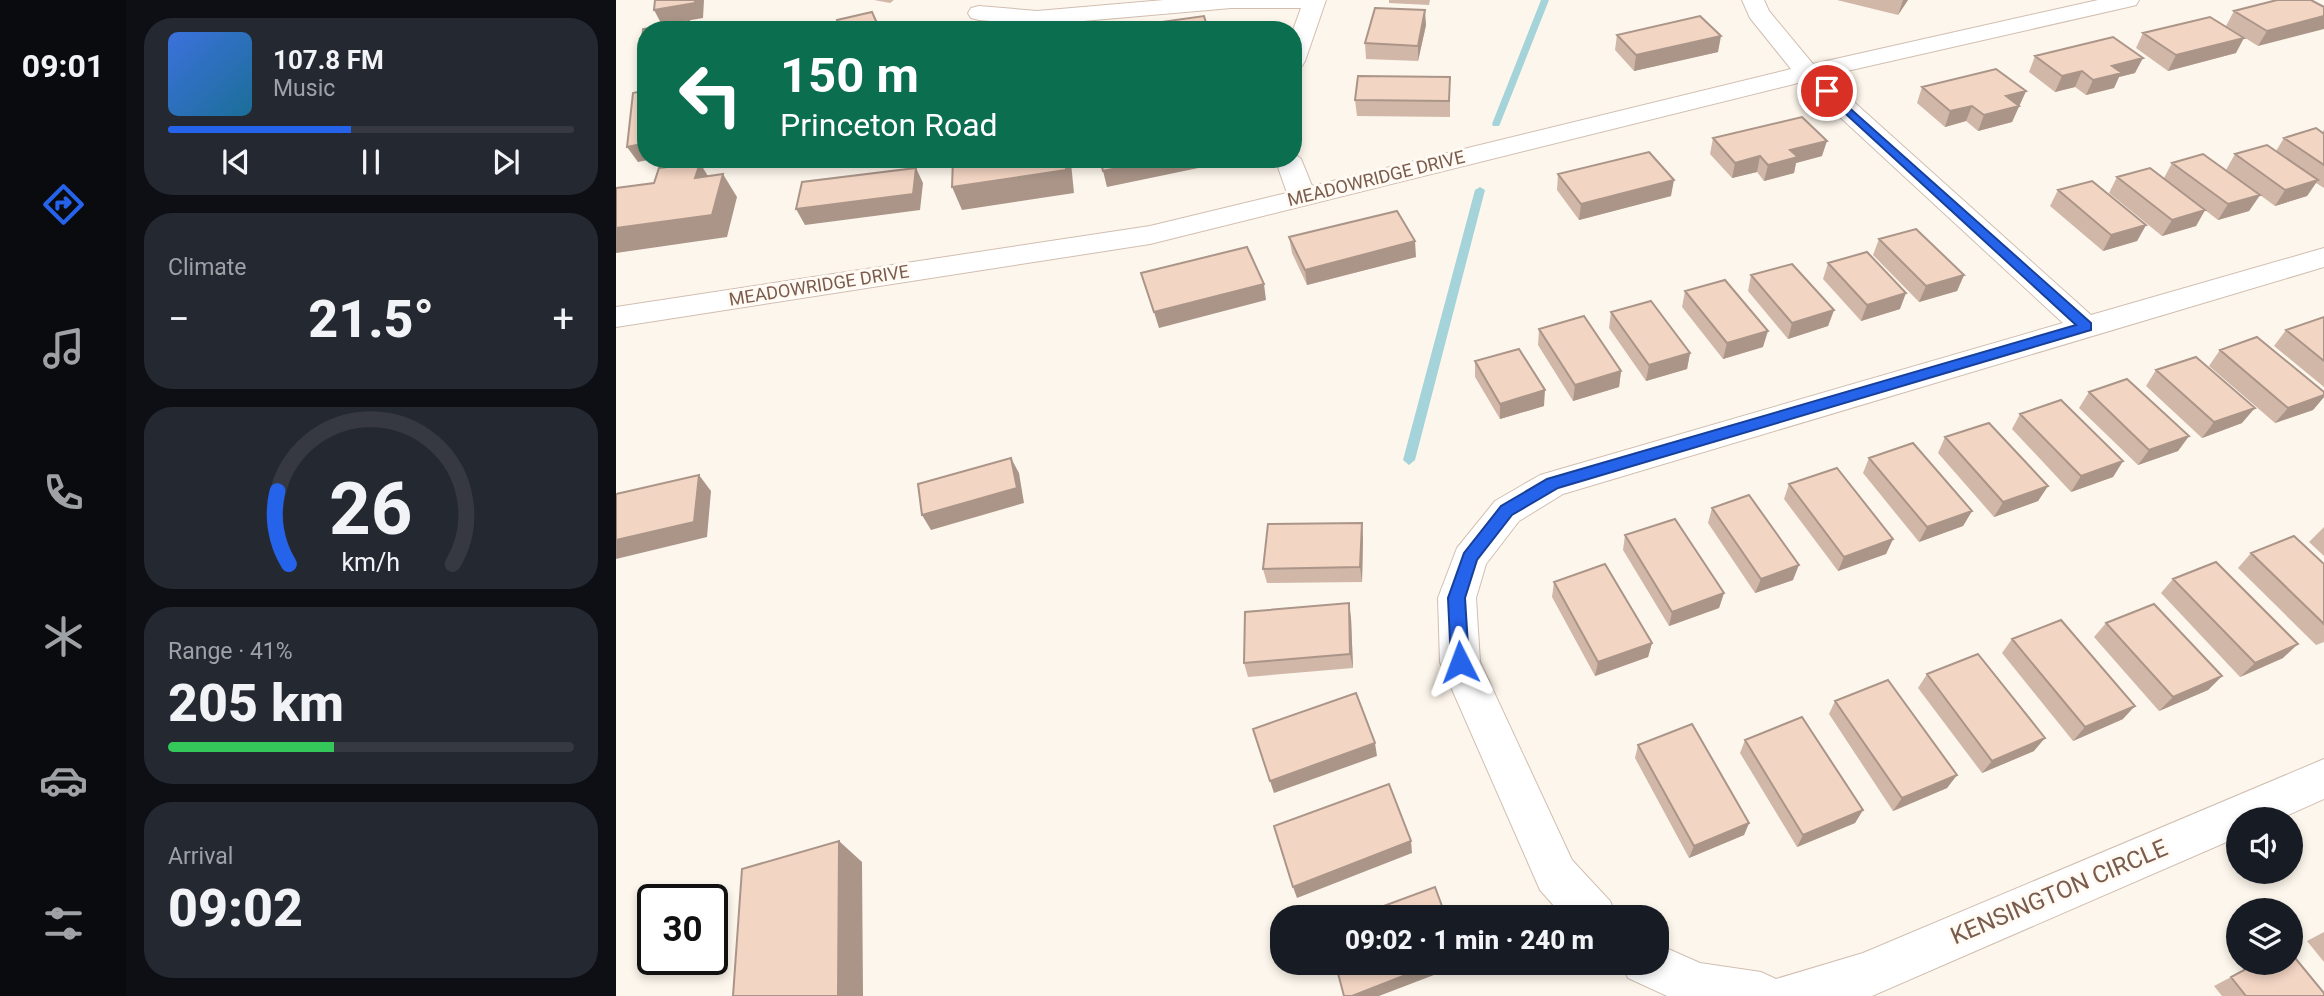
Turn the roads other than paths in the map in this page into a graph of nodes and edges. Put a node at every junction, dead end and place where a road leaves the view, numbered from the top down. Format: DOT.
graph roads {
  1 [pos="1315,0"];
  2 [pos="1753,0"];
  3 [pos="2128,0"];
  4 [pos="979,13"];
  5 [pos="1302,36"];
  6 [pos="1807,73"];
  7 [pos="1291,168"];
  8 [pos="1302,196"];
  9 [pos="2324,257"];
  10 [pos="616,317"];
  11 [pos="2086,327"];
  12 [pos="2324,779"];
  13 [pos="1583,905"];
  14 [pos="1669,973"];
  15 [pos="1761,996"];
  16 [pos="1791,996"];
  1 -- 4 [label="street"];
  1 -- 5 [label="street"];
  2 -- 6 [label="street"];
  3 -- 6 [label="street, MEADOWRIDGE DRIVE"];
  6 -- 8 [label="street, MEADOWRIDGE DRIVE"];
  6 -- 11 [label="street"];
  7 -- 8 [label="street"];
  8 -- 10 [label="street, MEADOWRIDGE DRIVE"];
  9 -- 11 [label="street"];
  11 -- 13 [label="street"];
  12 -- 16 [label="street, KENSINGTON CIRCLE"];
  14 -- 15 [label="street"];
}
